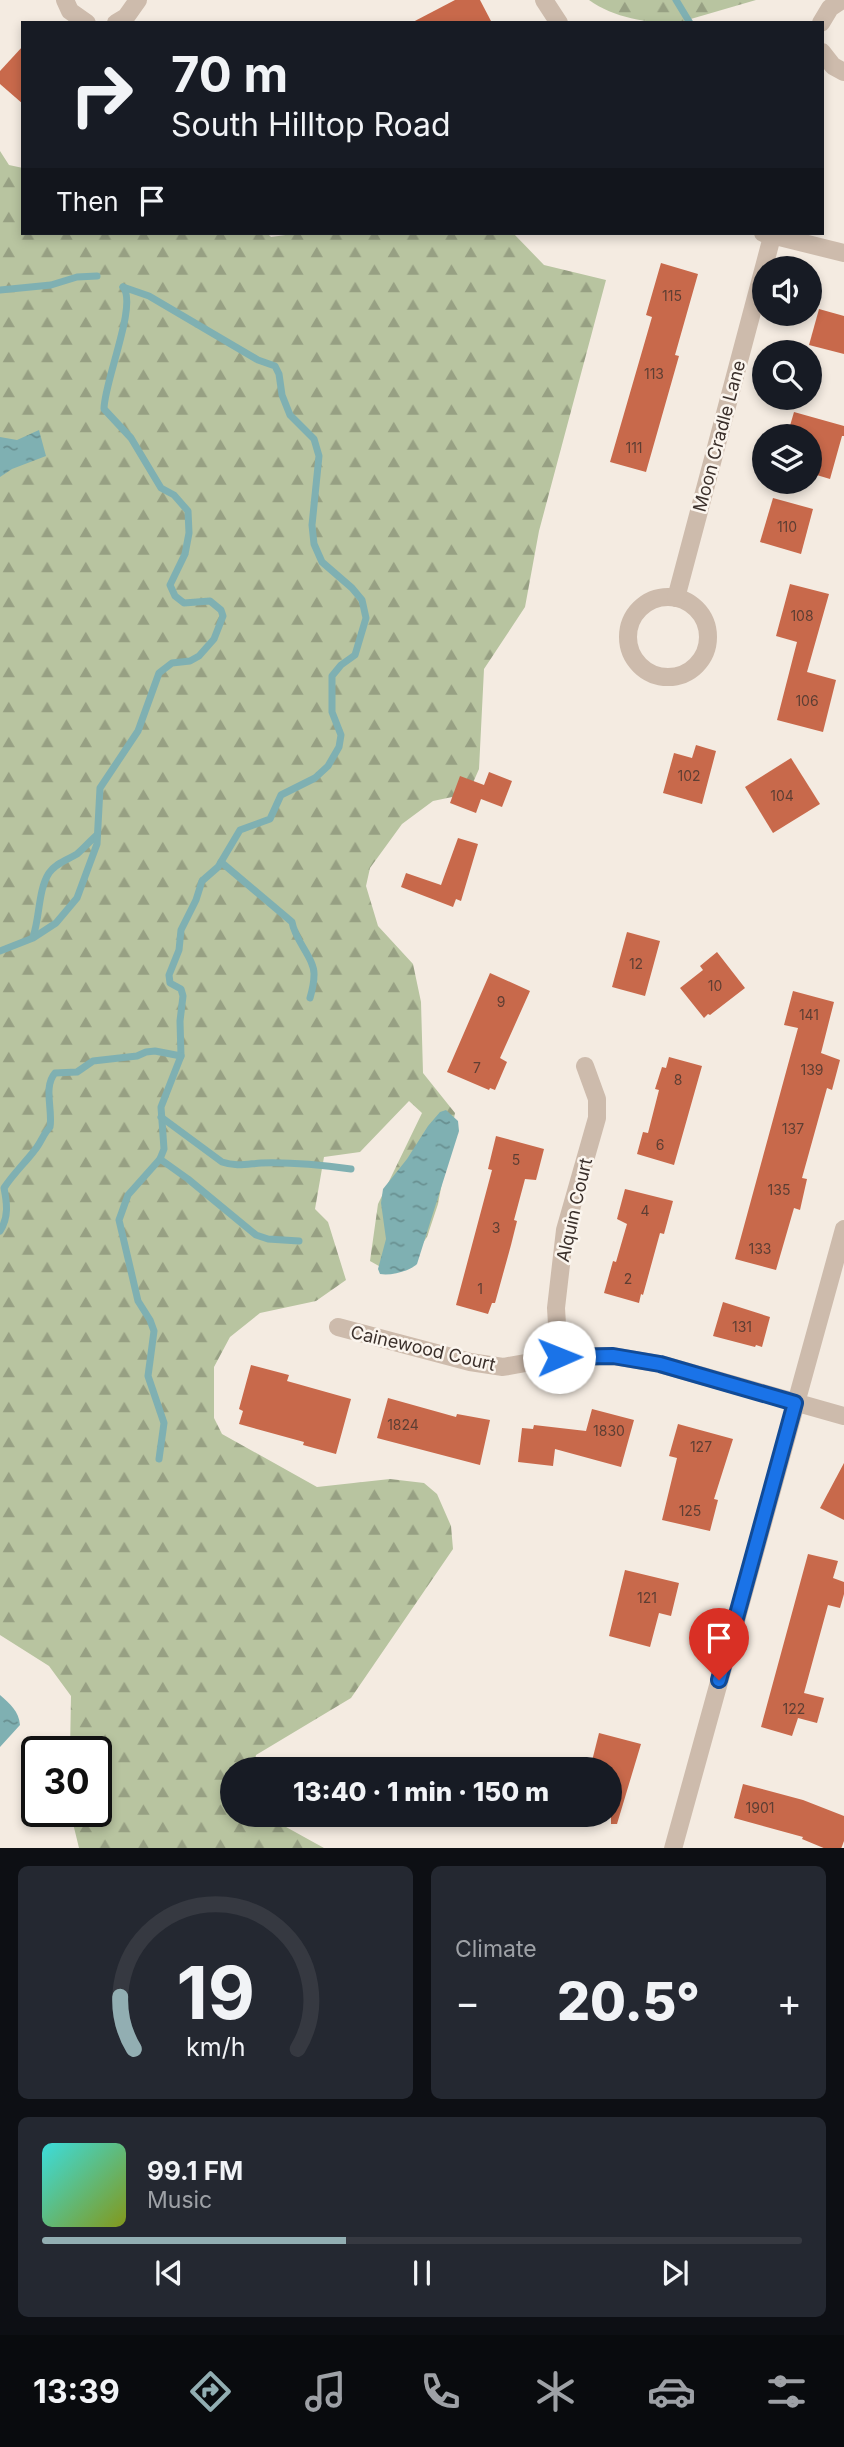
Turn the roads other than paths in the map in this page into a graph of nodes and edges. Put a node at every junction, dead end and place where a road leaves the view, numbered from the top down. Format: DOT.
graph roads {
  1 [pos="65,0"];
  2 [pos="138,0"];
  3 [pos="544,0"];
  4 [pos="842,0"];
  5 [pos="84,21"];
  6 [pos="119,21"];
  7 [pos="558,21"];
  8 [pos="822,21"];
  9 [pos="769,235"];
  10 [pos="773,235"];
  11 [pos="844,253"];
  12 [pos="676,598"];
  13 [pos="585,1066"];
  14 [pos="844,1228"];
  15 [pos="338,1327"];
  16 [pos="559,1357"];
  17 [pos="795,1403"];
  18 [pos="844,1416"];
  19 [pos="673,1848"];
  1 -- 5 [label="street"];
  2 -- 6 [label="street"];
  3 -- 7 [label="street"];
  4 -- 8 [label="street"];
  9 -- 12 [label="street, Moon Cradle Lane"];
  10 -- 11 [label="street"];
  12 -- 12 [label="street"];
  13 -- 16 [label="street, Alquin Court"];
  14 -- 17 [label="street"];
  15 -- 16 [label="street, Cainewood Court"];
  16 -- 17 [label="street, Cainewood Court"];
  17 -- 18 [label="street, Cainewood Court"];
  17 -- 19 [label="street"];
}
